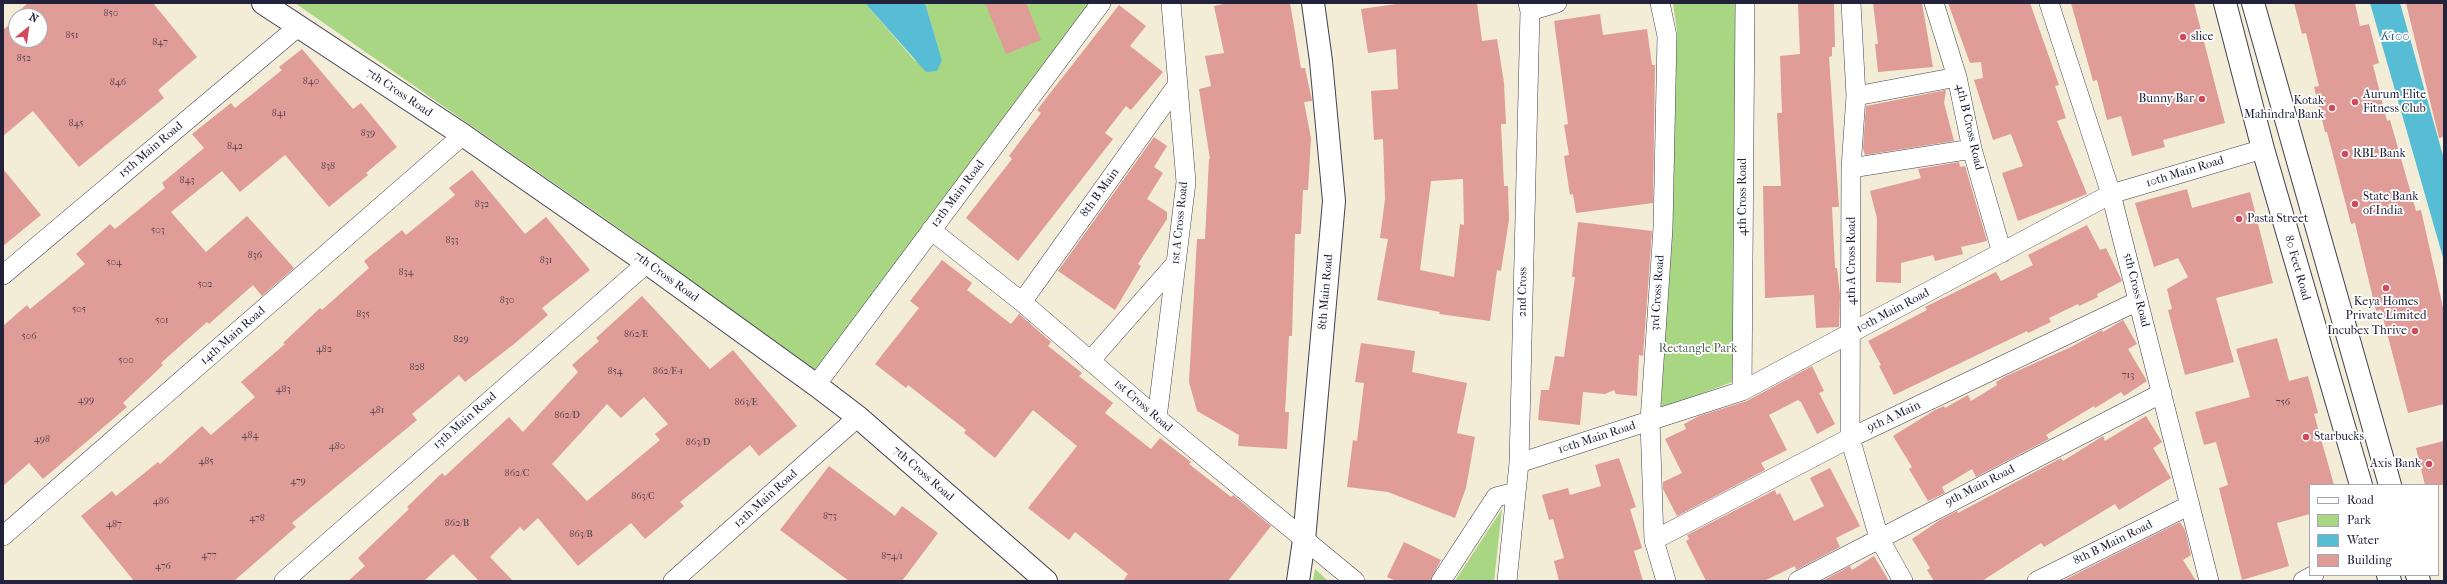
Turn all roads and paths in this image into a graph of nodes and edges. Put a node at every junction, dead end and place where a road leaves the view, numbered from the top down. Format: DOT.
graph roads {
  1 [pos="263,3"];
  2 [pos="1101,3"];
  3 [pos="1171,3"];
  4 [pos="1313,3"];
  5 [pos="1557,3"];
  6 [pos="1660,3"];
  7 [pos="1745,3"];
  8 [pos="1851,3"];
  9 [pos="1934,3"];
  10 [pos="2049,3"];
  11 [pos="2224,3"];
  12 [pos="2253,3"];
  13 [pos="1529,7"];
  14 [pos="299,26"];
  15 [pos="1957,77"];
  16 [pos="1178,84"];
  17 [pos="1856,96"];
  18 [pos="463,135"];
  19 [pos="2291,140"];
  20 [pos="1972,149"];
  21 [pos="2263,149"];
  22 [pos="1851,168"];
  23 [pos="2111,194"];
  24 [pos="931,230"];
  25 [pos="2002,252"];
  26 [pos="647,263"];
  27 [pos="1176,263"];
  28 [pos="3,275"];
  29 [pos="2138,301"];
  30 [pos="1022,302"];
  31 [pos="1852,333"];
  32 [pos="1090,361"];
  33 [pos="816,385"];
  34 [pos="1742,391"];
  35 [pos="2162,393"];
  36 [pos="858,417"];
  37 [pos="1157,418"];
  38 [pos="1650,421"];
  39 [pos="1850,438"];
  40 [pos="1519,463"];
  41 [pos="2362,484"];
  42 [pos="2390,484"];
  43 [pos="1516,492"];
  44 [pos="2190,505"];
  45 [pos="3,536"];
  46 [pos="1879,538"];
  47 [pos="1304,540"];
  48 [pos="1654,540"];
  49 [pos="2312,576"];
  50 [pos="284,581"];
  51 [pos="673,581"];
  52 [pos="1046,581"];
  53 [pos="1298,581"];
  54 [pos="1355,581"];
  55 [pos="1441,581"];
  56 [pos="1507,581"];
  57 [pos="1666,581"];
  58 [pos="1798,581"];
  59 [pos="1903,581"];
  60 [pos="2037,581"];
  61 [pos="2209,581"];
  62 [pos="2303,581"];
  1 -- 14 [label="street, 7th Cross Road"];
  2 -- 24 [label="street, 12th Main Road"];
  3 -- 16 [label="street, 1st A Cross Road"];
  4 -- 47 [label="street, 8th Main Road"];
  5 -- 13 [label="street"];
  6 -- 38 [label="street, 3rd Cross Road"];
  7 -- 34 [label="street, 4th Cross Road"];
  8 -- 17 [label="street, 4th A Cross Road"];
  9 -- 15 [label="street, 4th B Cross Road"];
  10 -- 23 [label="street, 5th Cross Road"];
  11 -- 21 [label="street, 80 Feet Road"];
  12 -- 19 [label="street"];
  13 -- 40 [label="street, 2nd Cross"];
  14 -- 18 [label="street, 7th Cross Road"];
  14 -- 28 [label="street, 15th Main Road"];
  15 -- 17 [label="street"];
  15 -- 20 [label="street, 4th B Cross Road"];
  16 -- 27 [label="street, 1st A Cross Road"];
  16 -- 30 [label="street, 8th B Main"];
  17 -- 22 [label="street, 4th A Cross Road"];
  18 -- 26 [label="street, 7th Cross Road"];
  18 -- 45 [label="street, 14th Main Road"];
  19 -- 21 [label="street"];
  19 -- 42 [label="street"];
  20 -- 22 [label="street"];
  20 -- 25 [label="street, 4th B Cross Road"];
  21 -- 23 [label="street, 10th Main Road"];
  21 -- 41 [label="street, 80 Feet Road"];
  22 -- 31 [label="street, 4th A Cross Road"];
  23 -- 25 [label="street, 10th Main Road"];
  23 -- 29 [label="street, 5th Cross Road"];
  24 -- 30 [label="street, 1st Cross Road"];
  24 -- 33 [label="street, 12th Main Road"];
  25 -- 31 [label="street, 10th Main Road"];
  26 -- 33 [label="street, 7th Cross Road"];
  26 -- 50 [label="street, 13th Main Road"];
  27 -- 32 [label="street"];
  27 -- 37 [label="street, 1st A Cross Road"];
  29 -- 35 [label="street, 5th Cross Road"];
  29 -- 39 [label="street, 9th A Main"];
  30 -- 32 [label="street, 1st Cross Road"];
  31 -- 34 [label="street, 10th Main Road"];
  31 -- 39 [label="street, 4th A Cross Road"];
  32 -- 37 [label="street, 1st Cross Road"];
  33 -- 36 [label="street, 7th Cross Road"];
  34 -- 38 [label="street, 10th Main Road"];
  35 -- 44 [label="street, 5th Cross Road"];
  35 -- 46 [label="street, 9th Main Road"];
  36 -- 51 [label="street, 12th Main Road"];
  36 -- 52 [label="street, 7th Cross Road"];
  37 -- 47 [label="street, 1st Cross Road"];
  38 -- 40 [label="street, 10th Main Road"];
  38 -- 48 [label="street, 3rd Cross Road"];
  39 -- 46 [label="street, 4th A Cross Road"];
  39 -- 48 [label="street, 9th A Main"];
  40 -- 43 [label="street, 2nd Cross"];
  43 -- 55 [label="street"];
  43 -- 56 [label="street, 2nd Cross"];
  44 -- 60 [label="street, 8th B Main Road"];
  44 -- 61 [label="street, 5th Cross Road"];
  46 -- 58 [label="street, 9th Main Road"];
  46 -- 59 [label="street, 4th A Cross Road"];
  47 -- 53 [label="street, 8th Main Road"];
  47 -- 54 [label="street, 1st Cross Road"];
  48 -- 57 [label="street, 3rd Cross Road"];
  49 -- 62 [label="street"];
}
